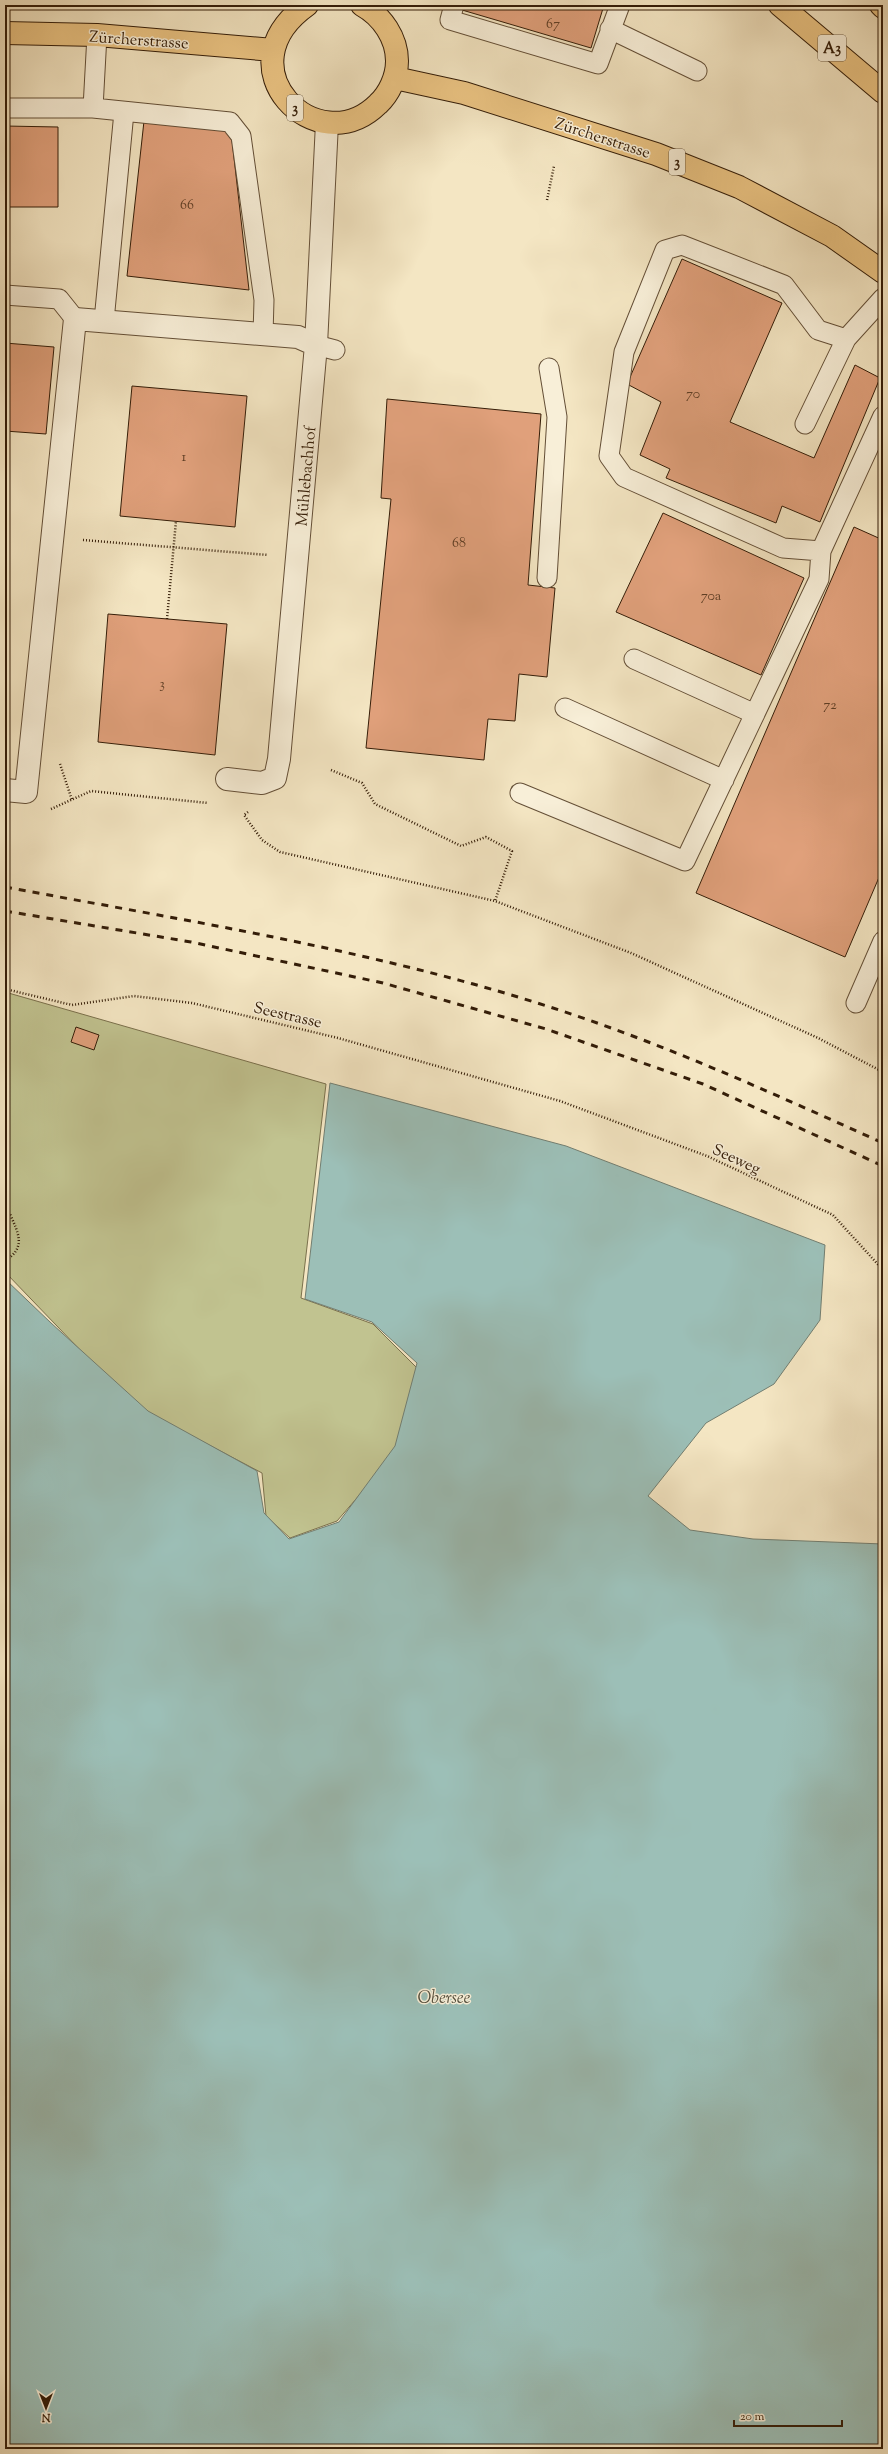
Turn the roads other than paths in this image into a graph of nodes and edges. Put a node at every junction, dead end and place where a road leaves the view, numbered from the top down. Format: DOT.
graph roads {
  1 [pos="307,5"];
  2 [pos="363,5"];
  3 [pos="454,5"];
  4 [pos="620,5"];
  5 [pos="780,5"];
  6 [pos="881,5"];
  7 [pos="883,7"];
  8 [pos="610,29"];
  9 [pos="5,33"];
  10 [pos="97,35"];
  11 [pos="273,50"];
  12 [pos="696,71"];
  13 [pos="395,78"];
  14 [pos="883,92"];
  15 [pos="5,108"];
  16 [pos="93,108"];
  17 [pos="124,112"];
  18 [pos="327,123"];
  19 [pos="883,272"];
  20 [pos="5,295"];
  21 [pos="883,298"];
  22 [pos="75,319"];
  23 [pos="104,322"];
  24 [pos="263,335"];
  25 [pos="846,339"];
  26 [pos="326,348"];
  27 [pos="549,368"];
  28 [pos="883,416"];
  29 [pos="805,424"];
  30 [pos="821,551"];
  31 [pos="547,578"];
  32 [pos="634,659"];
  33 [pos="565,708"];
  34 [pos="755,714"];
  35 [pos="227,779"];
  36 [pos="724,780"];
  37 [pos="16,791"];
  38 [pos="520,793"];
  39 [pos="883,941"];
  40 [pos="856,1003"];
  1 -- 11 [label="main road, 3"];
  2 -- 13 [label="main road, 3"];
  3 -- 8 [label="lane"];
  4 -- 8 [label="lane"];
  5 -- 14 [label="main road, A3"];
  6 -- 7 [label="main road"];
  8 -- 12 [label="lane"];
  9 -- 10 [label="main road, Zürcherstrasse"];
  10 -- 11 [label="main road, Zürcherstrasse"];
  10 -- 16 [label="lane"];
  11 -- 18 [label="main road, 3"];
  13 -- 18 [label="main road, 3"];
  13 -- 19 [label="main road, Zürcherstrasse / 3"];
  15 -- 16 [label="lane"];
  16 -- 17 [label="lane"];
  17 -- 23 [label="lane"];
  17 -- 24 [label="lane"];
  18 -- 26 [label="street, Mühlebachhof"];
  20 -- 22 [label="lane"];
  21 -- 25 [label="lane"];
  22 -- 23 [label="street"];
  22 -- 37 [label="street"];
  23 -- 24 [label="street"];
  24 -- 26 [label="street"];
  25 -- 29 [label="lane"];
  25 -- 30 [label="lane"];
  26 -- 35 [label="street, Mühlebachhof"];
  27 -- 31 [label="lane"];
  28 -- 30 [label="lane"];
  30 -- 34 [label="lane"];
  32 -- 34 [label="lane"];
  33 -- 36 [label="lane"];
  34 -- 36 [label="lane"];
  36 -- 38 [label="lane"];
  39 -- 40 [label="lane"];
}
